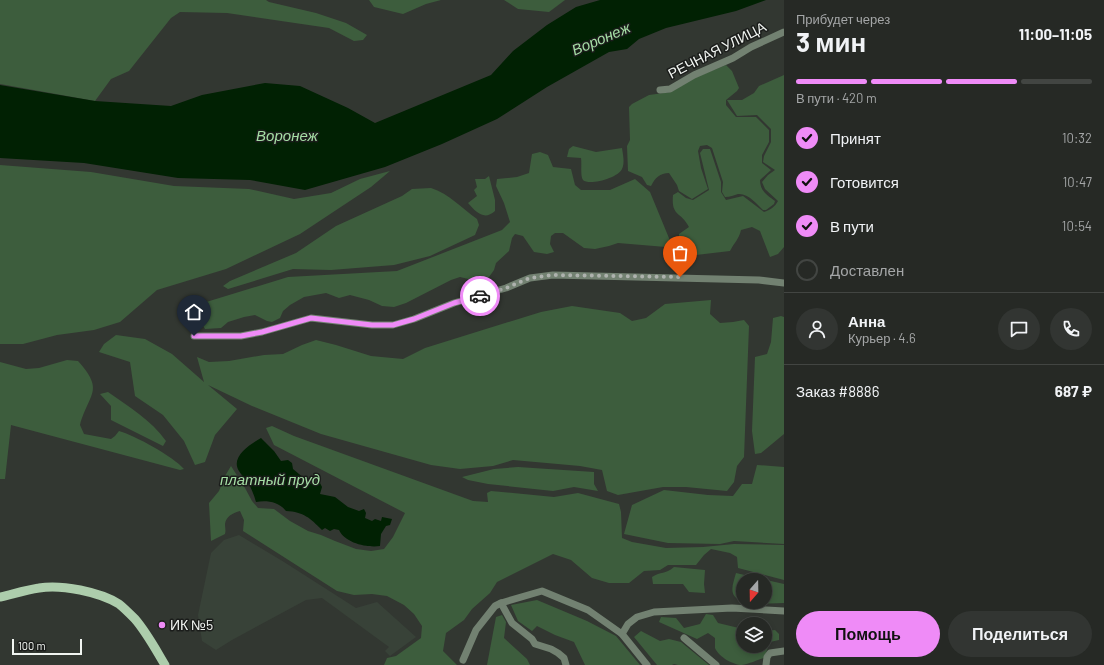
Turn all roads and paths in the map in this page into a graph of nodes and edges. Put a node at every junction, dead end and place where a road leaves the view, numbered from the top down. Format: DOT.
graph roads {
  1 [pos="784,32"];
  2 [pos="660,90"];
  3 [pos="784,283"];
  4 [pos="194,336"];
  5 [pos="0,598"];
  6 [pos="501,603"];
  7 [pos="784,611"];
  8 [pos="622,634"];
  9 [pos="684,638"];
  10 [pos="784,651"];
  11 [pos="463,660"];
  12 [pos="166,665"];
  13 [pos="566,665"];
  14 [pos="647,665"];
  15 [pos="716,665"];
  16 [pos="766,665"];
  1 -- 2 [label="street, РЕЧНАЯ УЛИЦА"];
  3 -- 4 [label="street"];
  5 -- 12 [label="main road"];
  6 -- 8 [label="street"];
  6 -- 11 [label="street"];
  6 -- 13 [label="street"];
  7 -- 8 [label="street"];
  8 -- 14 [label="street"];
  9 -- 15 [label="street"];
  10 -- 16 [label="street"];
}
